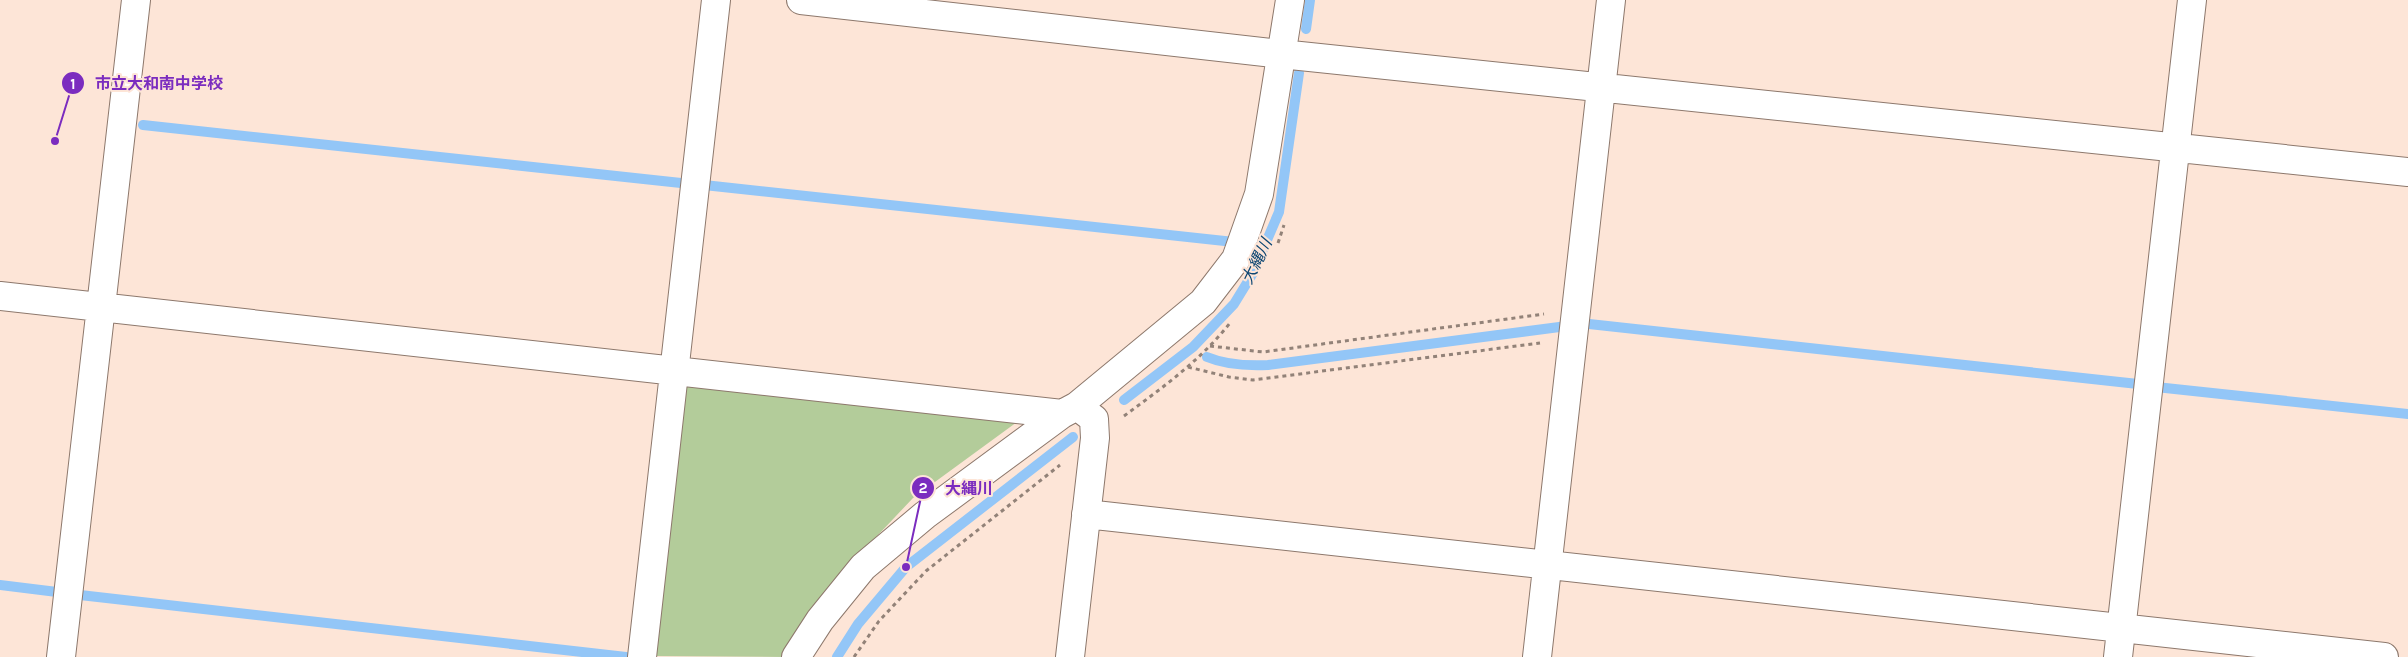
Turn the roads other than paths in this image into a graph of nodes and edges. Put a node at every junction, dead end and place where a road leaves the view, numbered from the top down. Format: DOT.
graph roads {
  1 [pos="136,0"];
  2 [pos="716,0"];
  3 [pos="801,0"];
  4 [pos="1290,0"];
  5 [pos="1611,0"];
  6 [pos="2192,0"];
  7 [pos="1281,54"];
  8 [pos="1601,87"];
  9 [pos="2175,147"];
  10 [pos="2408,172"];
  11 [pos="0,296"];
  12 [pos="101,307"];
  13 [pos="673,372"];
  14 [pos="1070,410"];
  15 [pos="1086,514"];
  16 [pos="1548,566"];
  17 [pos="2121,629"];
  18 [pos="61,657"];
  19 [pos="642,657"];
  20 [pos="796,657"];
  21 [pos="1070,657"];
  22 [pos="1537,657"];
  23 [pos="2118,657"];
  24 [pos="2384,657"];
  1 -- 12 [label="street"];
  2 -- 13 [label="street"];
  3 -- 7 [label="street"];
  4 -- 7 [label="street"];
  5 -- 8 [label="street"];
  6 -- 9 [label="street"];
  7 -- 8 [label="street"];
  7 -- 14 [label="street"];
  8 -- 9 [label="street"];
  8 -- 16 [label="street"];
  9 -- 10 [label="street"];
  9 -- 17 [label="street"];
  11 -- 12 [label="street"];
  12 -- 13 [label="street"];
  12 -- 18 [label="street"];
  13 -- 14 [label="street"];
  13 -- 19 [label="street"];
  14 -- 15 [label="street"];
  14 -- 20 [label="street"];
  15 -- 16 [label="street"];
  15 -- 21 [label="street"];
  16 -- 17 [label="street"];
  16 -- 22 [label="street"];
  17 -- 23 [label="street"];
  17 -- 24 [label="street"];
}
